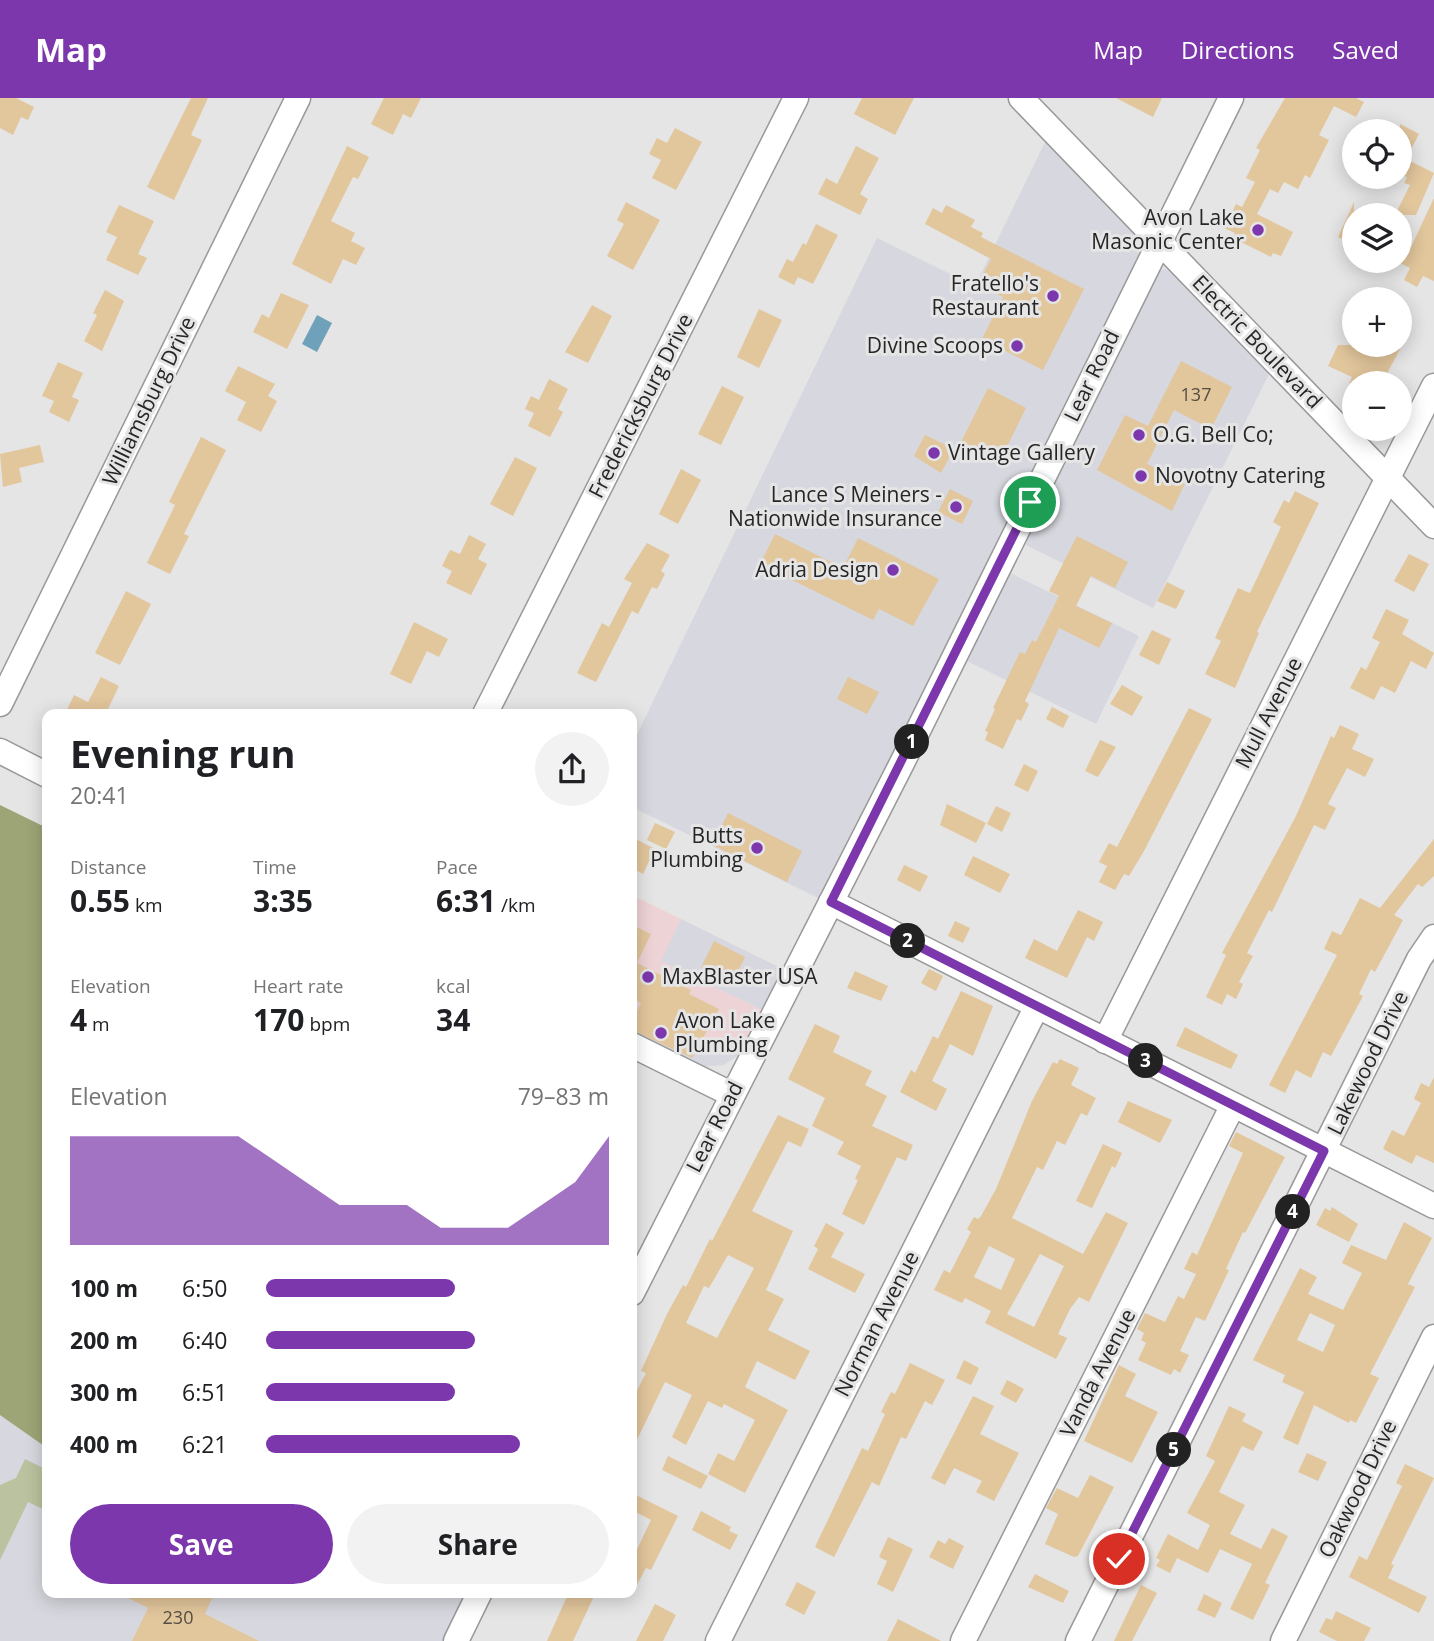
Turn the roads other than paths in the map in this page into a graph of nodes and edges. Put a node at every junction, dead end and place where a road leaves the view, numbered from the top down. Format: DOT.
graph roads {
  1 [pos="298,98"];
  2 [pos="796,98"];
  3 [pos="1021,98"];
  4 [pos="1231,98"];
  5 [pos="1159,239"];
  6 [pos="1434,386"];
  7 [pos="1387,478"];
  8 [pos="1434,526"];
  9 [pos="0,704"];
  10 [pos="488,709"];
  11 [pos="0,751"];
  12 [pos="42,772"];
  13 [pos="831,902"];
  14 [pos="1434,937"];
  15 [pos="1037,1006"];
  16 [pos="1105,1041"];
  17 [pos="637,1047"];
  18 [pos="732,1094"];
  19 [pos="1233,1105"];
  20 [pos="1324,1151"];
  21 [pos="1434,1206"];
  22 [pos="637,1283"];
  23 [pos="1434,1337"];
  24 [pos="477,1598"];
  25 [pos="456,1641"];
  26 [pos="718,1641"];
  27 [pos="963,1641"];
  28 [pos="1078,1641"];
  29 [pos="1283,1641"];
  1 -- 9 [label="street, Williamsburg Drive"];
  2 -- 10 [label="street, Fredericksburg Drive"];
  3 -- 5 [label="street, Electric Boulevard"];
  4 -- 5 [label="street, Lear Road"];
  5 -- 7 [label="street, Electric Boulevard"];
  5 -- 13 [label="street, Lear Road"];
  6 -- 7 [label="street, Mull Avenue"];
  7 -- 8 [label="street, Electric Boulevard"];
  7 -- 16 [label="street, Mull Avenue"];
  11 -- 12 [label="street"];
  13 -- 15 [label="street"];
  13 -- 18 [label="street, Lear Road"];
  14 -- 20 [label="street, Lakewood Drive"];
  15 -- 16 [label="street"];
  15 -- 26 [label="street, Norman Avenue"];
  16 -- 19 [label="street"];
  17 -- 18 [label="street"];
  18 -- 22 [label="street, Lear Road"];
  19 -- 20 [label="street"];
  19 -- 27 [label="street, Vanda Avenue"];
  20 -- 21 [label="street"];
  20 -- 28 [label="street, Lakewood Drive"];
  23 -- 29 [label="street, Oakwood Drive"];
  24 -- 25 [label="street"];
}
